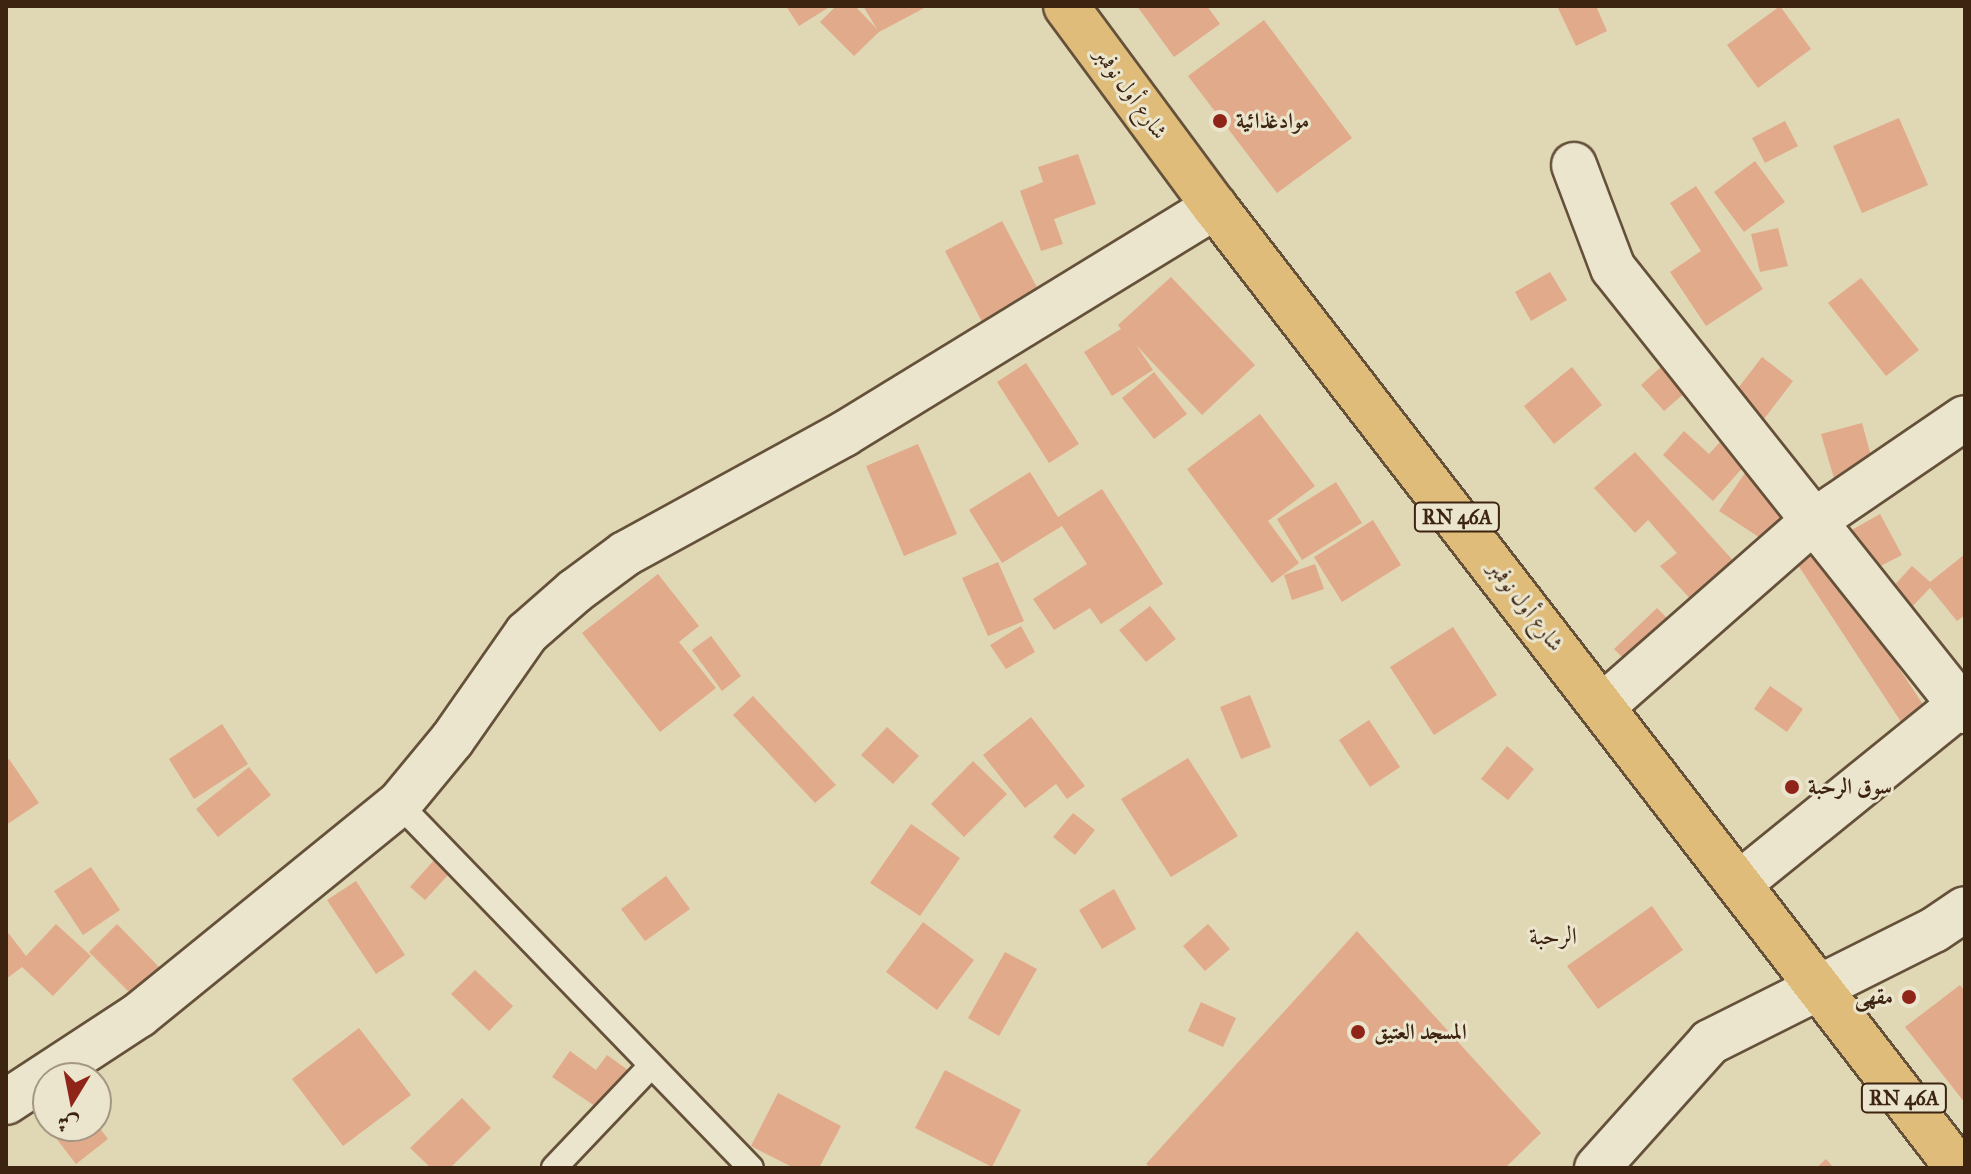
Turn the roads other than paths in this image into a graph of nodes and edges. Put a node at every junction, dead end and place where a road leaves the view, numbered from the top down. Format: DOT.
graph roads {
  1 [pos="1066,6"];
  2 [pos="1574,165"];
  3 [pos="1215,207"];
  4 [pos="1965,418"];
  5 [pos="1811,523"];
  6 [pos="1604,705"];
  7 [pos="1963,708"];
  8 [pos="399,804"];
  9 [pos="1740,883"];
  10 [pos="1965,909"];
  11 [pos="1817,985"];
  12 [pos="649,1068"];
  13 [pos="6,1102"];
  14 [pos="554,1168"];
  15 [pos="751,1168"];
  16 [pos="1597,1168"];
  17 [pos="1958,1168"];
  1 -- 3 [label="main road, شارع أول نوفمبر / RN 46A"];
  2 -- 5 [label="street"];
  3 -- 6 [label="main road, شارع أول نوفمبر / RN 46A"];
  3 -- 8 [label="street"];
  4 -- 5 [label="street"];
  5 -- 6 [label="street"];
  5 -- 7 [label="street"];
  6 -- 9 [label="main road, شارع أول نوفمبر / RN 46A"];
  7 -- 9 [label="street"];
  8 -- 12 [label="lane"];
  8 -- 13 [label="street"];
  9 -- 11 [label="main road, شارع أول نوفمبر / RN 46A"];
  10 -- 11 [label="street"];
  11 -- 16 [label="street"];
  11 -- 17 [label="main road, شارع أول نوفمبر / RN 46A"];
  12 -- 14 [label="lane"];
  12 -- 15 [label="lane"];
}
